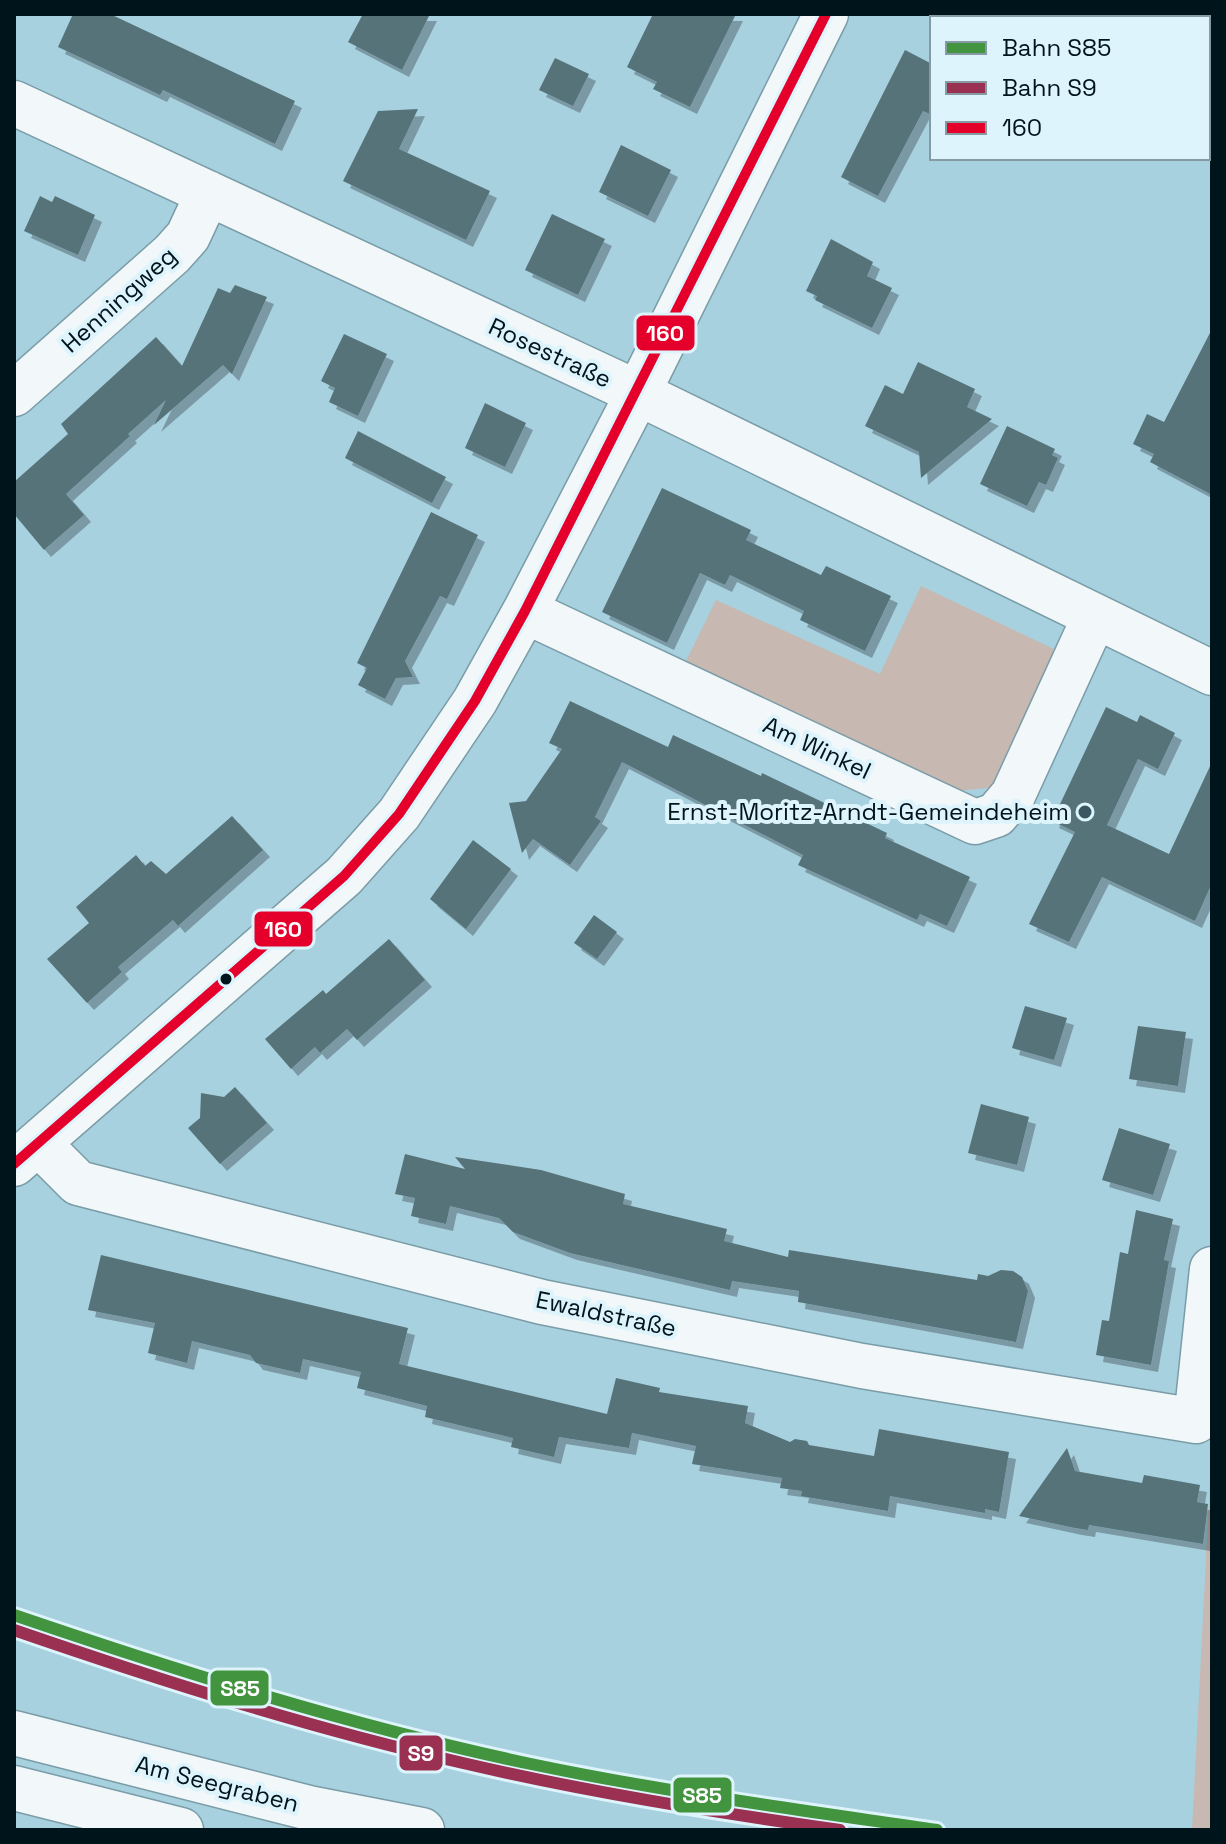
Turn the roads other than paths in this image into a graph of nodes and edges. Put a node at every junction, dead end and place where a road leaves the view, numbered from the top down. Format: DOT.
graph roads {
  1 [pos="826,14"];
  2 [pos="14,103"];
  3 [pos="208,193"];
  4 [pos="638,393"];
  5 [pos="14,394"];
  6 [pos="525,611"];
  7 [pos="1095,616"];
  8 [pos="1212,673"];
  9 [pos="26,1154"];
  10 [pos="1212,1269"];
  11 [pos="14,1733"];
  12 [pos="14,1788"];
  13 [pos="181,1830"];
  14 [pos="422,1830"];
  1 -- 4 [label="street"];
  2 -- 3 [label="street, Rosestraße"];
  3 -- 4 [label="street, Rosestraße"];
  3 -- 5 [label="street, Henningweg"];
  4 -- 6 [label="street"];
  4 -- 7 [label="street, Rosestraße"];
  6 -- 7 [label="street, Am Winkel"];
  6 -- 9 [label="street"];
  7 -- 8 [label="street, Rosestraße"];
  9 -- 10 [label="street, Ewaldstraße"];
  11 -- 14 [label="street, Am Seegraben"];
  12 -- 13 [label="street"];
}
